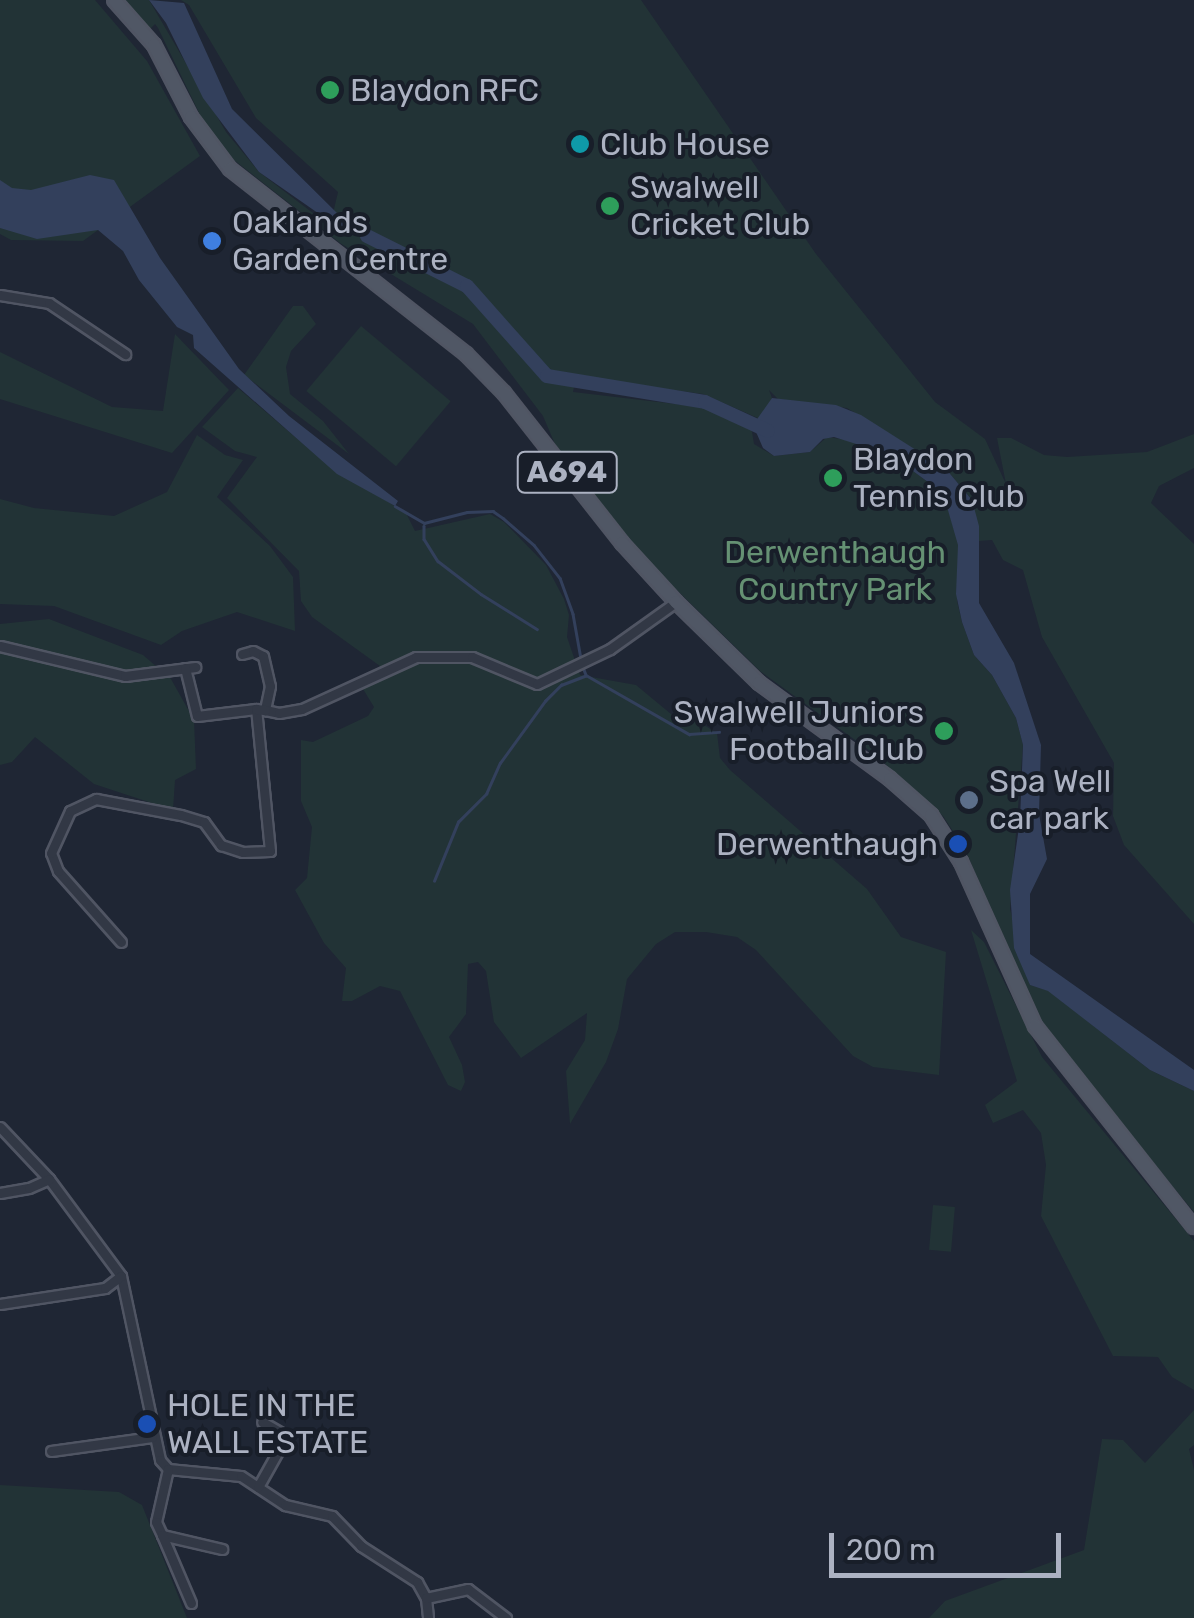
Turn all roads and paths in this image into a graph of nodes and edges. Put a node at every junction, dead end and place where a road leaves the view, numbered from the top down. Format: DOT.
graph roads {
  1 [pos="114,0"];
  2 [pos="0,294"];
  3 [pos="125,354"];
  4 [pos="676,602"];
  5 [pos="0,646"];
  6 [pos="242,654"];
  7 [pos="260,709"];
  8 [pos="120,942"];
  9 [pos="0,1128"];
  10 [pos="49,1179"];
  11 [pos="0,1192"];
  12 [pos="1194,1227"];
  13 [pos="121,1276"];
  14 [pos="0,1304"];
  15 [pos="262,1422"];
  16 [pos="152,1438"];
  17 [pos="51,1451"];
  18 [pos="168,1469"];
  19 [pos="258,1486"];
  20 [pos="162,1535"];
  21 [pos="222,1549"];
  22 [pos="426,1598"];
  23 [pos="190,1603"];
  24 [pos="428,1618"];
  25 [pos="506,1618"];
  1 -- 4 [label="main road, A694"];
  2 -- 3 [label="street"];
  4 -- 7 [label="street"];
  4 -- 12 [label="main road, A694"];
  5 -- 7 [label="street"];
  6 -- 7 [label="street"];
  7 -- 8 [label="street"];
  9 -- 10 [label="street"];
  10 -- 11 [label="street"];
  10 -- 13 [label="street"];
  13 -- 14 [label="street"];
  13 -- 16 [label="street"];
  15 -- 19 [label="street"];
  16 -- 17 [label="street"];
  16 -- 18 [label="street"];
  18 -- 19 [label="street"];
  18 -- 20 [label="street"];
  19 -- 22 [label="street"];
  20 -- 21 [label="street"];
  20 -- 23 [label="street"];
  22 -- 24 [label="street"];
  22 -- 25 [label="street"];
}
